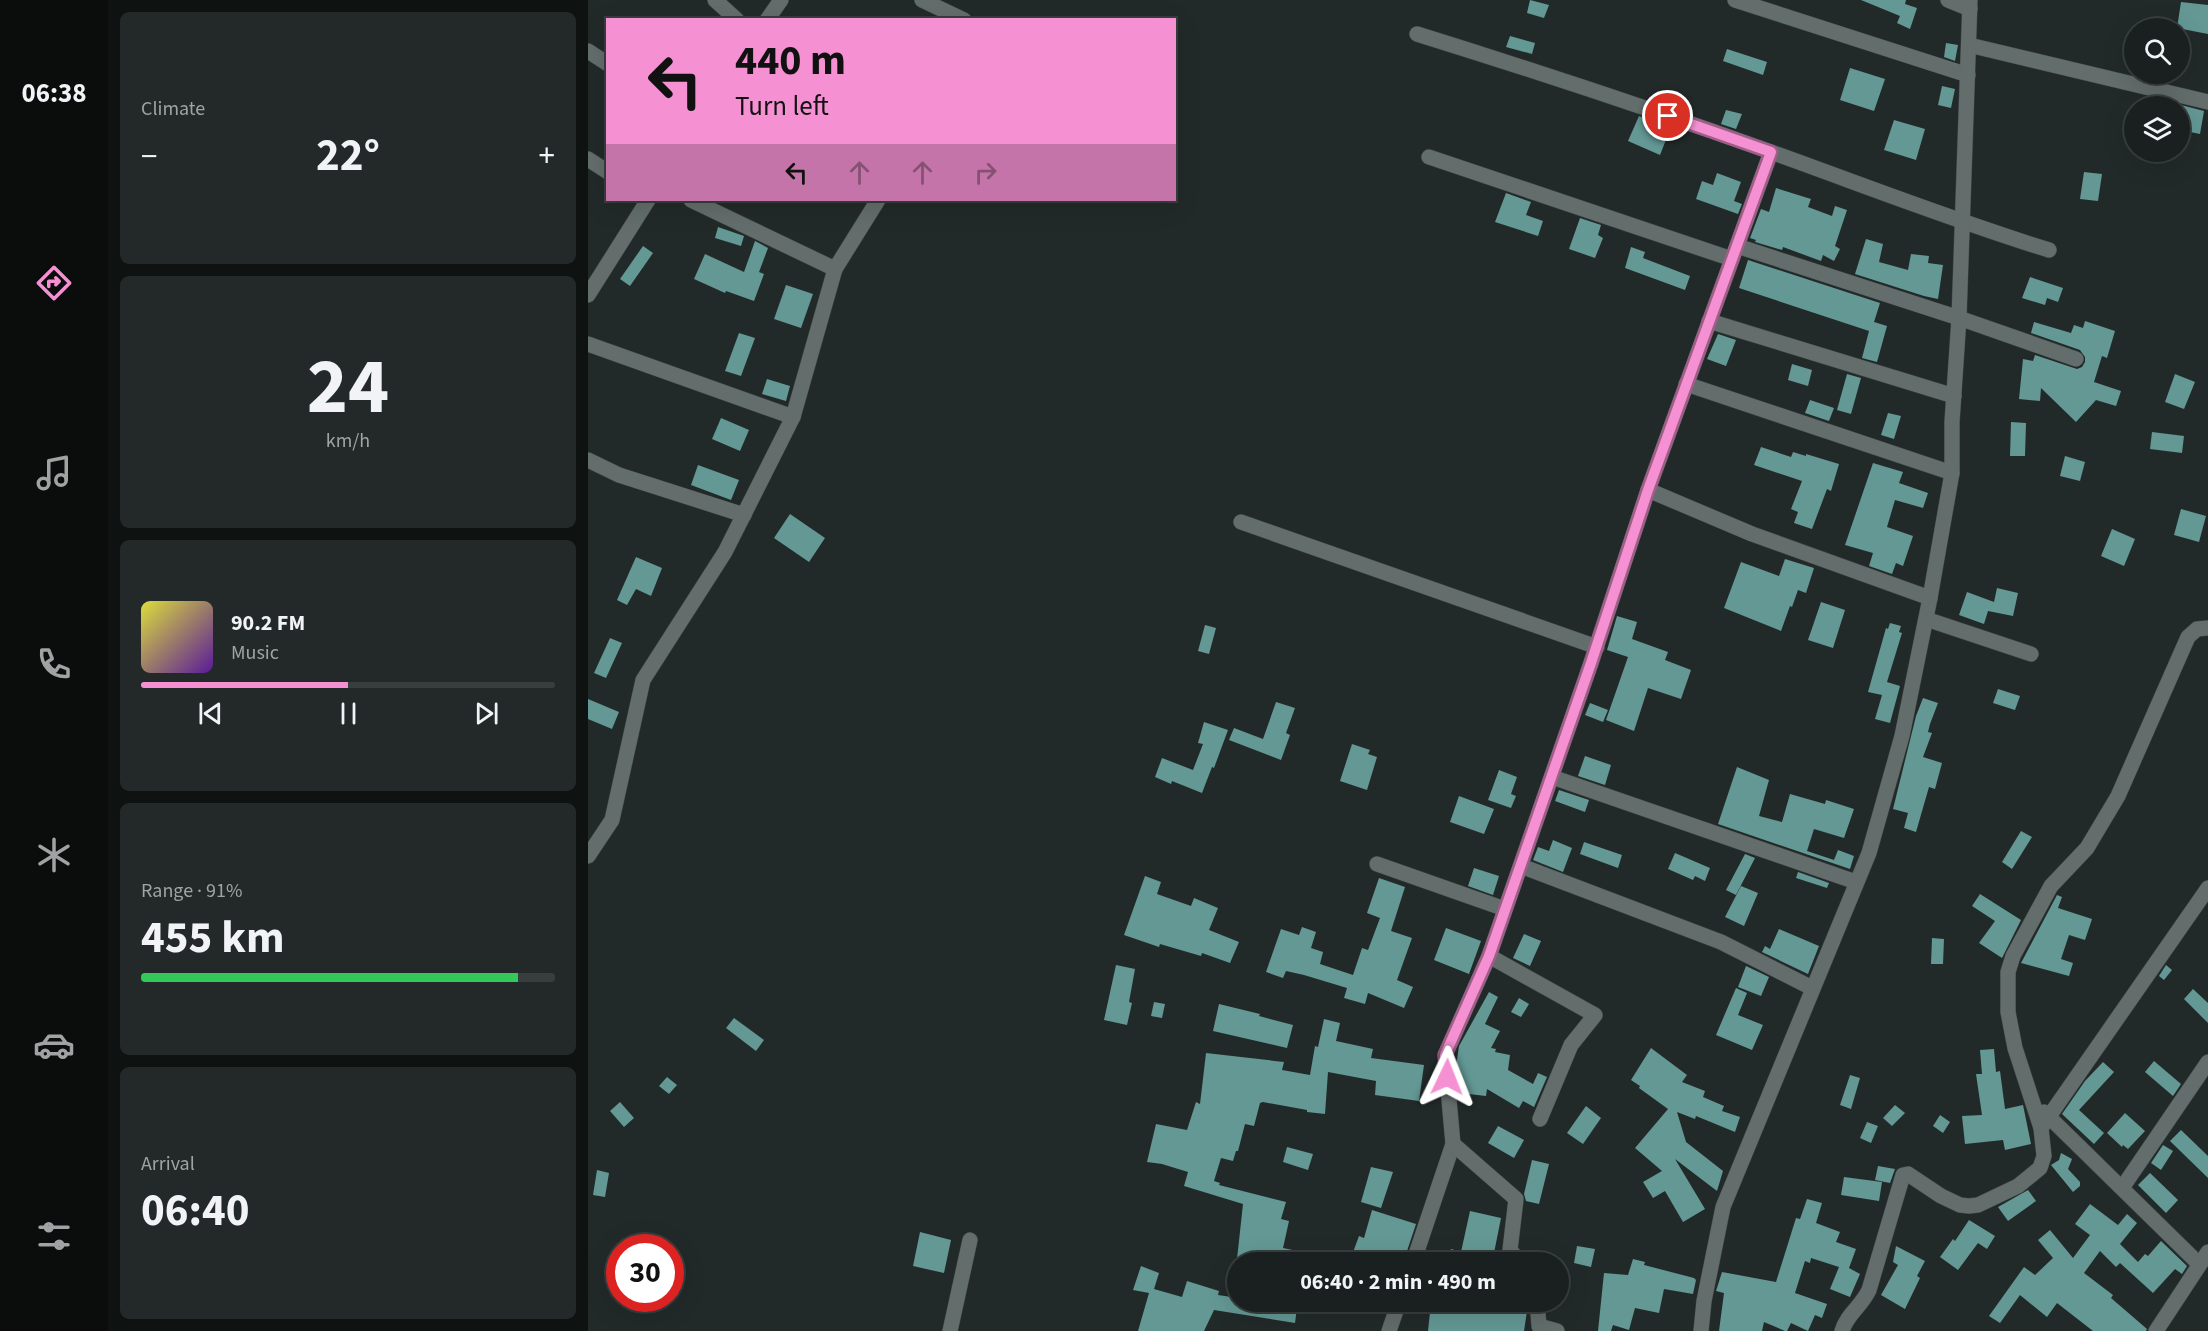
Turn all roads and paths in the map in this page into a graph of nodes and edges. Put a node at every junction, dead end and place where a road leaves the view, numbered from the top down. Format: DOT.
graph roads {
  1 [pos="715,0"];
  2 [pos="781,0"];
  3 [pos="922,0"];
  4 [pos="1735,0"];
  5 [pos="1948,0"];
  6 [pos="1970,4"];
  7 [pos="735,18"];
  8 [pos="771,18"];
  9 [pos="960,18"];
  10 [pos="1417,34"];
  11 [pos="1969,45"];
  12 [pos="588,51"];
  13 [pos="606,63"];
  14 [pos="1968,75"];
  15 [pos="2208,102"];
  16 [pos="1771,152"];
  17 [pos="1429,157"];
  18 [pos="588,159"];
  19 [pos="606,171"];
  20 [pos="647,201"];
  21 [pos="693,201"];
  22 [pos="877,201"];
  23 [pos="1962,223"];
  24 [pos="2049,250"];
  25 [pos="1735,253"];
  26 [pos="835,269"];
  27 [pos="588,295"];
  28 [pos="1959,318"];
  29 [pos="1709,321"];
  30 [pos="588,344"];
  31 [pos="2076,358"];
  32 [pos="1686,384"];
  33 [pos="1954,396"];
  34 [pos="793,417"];
  35 [pos="588,460"];
  36 [pos="1952,473"];
  37 [pos="1648,490"];
  38 [pos="744,515"];
  39 [pos="1241,522"];
  40 [pos="1930,598"];
  41 [pos="1926,619"];
  42 [pos="2208,628"];
  43 [pos="1597,646"];
  44 [pos="2031,654"];
  45 [pos="1552,777"];
  46 [pos="588,856"];
  47 [pos="1377,864"];
  48 [pos="1521,866"];
  49 [pos="1856,882"];
  50 [pos="2208,888"];
  51 [pos="1505,909"];
  52 [pos="1489,956"];
  53 [pos="1812,987"];
  54 [pos="2208,1062"];
  55 [pos="1540,1119"];
  56 [pos="2046,1122"];
  57 [pos="1454,1144"];
  58 [pos="2122,1188"];
  59 [pos="970,1240"];
  60 [pos="1417,1252"];
  61 [pos="1512,1252"];
  62 [pos="2204,1258"];
  63 [pos="1396,1312"];
  64 [pos="1538,1312"];
  65 [pos="950,1331"];
  66 [pos="1389,1331"];
  67 [pos="1557,1331"];
  68 [pos="1701,1331"];
  69 [pos="1842,1331"];
  70 [pos="2156,1331"];
  1 -- 7 [label="street"];
  2 -- 8 [label="street"];
  3 -- 9 [label="street"];
  4 -- 14 [label="street"];
  5 -- 6 [label="street"];
  6 -- 11 [label="street"];
  10 -- 16 [label="street"];
  11 -- 14 [label="street"];
  11 -- 15 [label="street"];
  12 -- 13 [label="street"];
  14 -- 23 [label="street"];
  16 -- 23 [label="street"];
  16 -- 25 [label="street"];
  17 -- 25 [label="street"];
  18 -- 19 [label="street"];
  20 -- 27 [label="street"];
  21 -- 26 [label="street"];
  22 -- 26 [label="street"];
  23 -- 24 [label="street"];
  23 -- 28 [label="street"];
  25 -- 28 [label="street"];
  25 -- 29 [label="street"];
  26 -- 34 [label="street"];
  28 -- 31 [label="street"];
  28 -- 33 [label="street"];
  29 -- 32 [label="street"];
  29 -- 33 [label="street"];
  30 -- 34 [label="street"];
  32 -- 36 [label="street"];
  32 -- 37 [label="street"];
  33 -- 36 [label="street"];
  34 -- 38 [label="street"];
  35 -- 38 [label="street"];
  36 -- 40 [label="street"];
  37 -- 40 [label="street"];
  37 -- 43 [label="street"];
  38 -- 46 [label="street"];
  39 -- 43 [label="street"];
  40 -- 41 [label="street"];
  41 -- 44 [label="street"];
  41 -- 49 [label="street"];
  42 -- 56 [label="street"];
  43 -- 45 [label="street"];
  45 -- 48 [label="street"];
  45 -- 49 [label="street"];
  47 -- 51 [label="street"];
  48 -- 51 [label="street"];
  48 -- 53 [label="street"];
  49 -- 53 [label="street"];
  50 -- 56 [label="street"];
  51 -- 52 [label="street"];
  52 -- 55 [label="street"];
  52 -- 57 [label="street"];
  53 -- 68 [label="street"];
  54 -- 58 [label="street"];
  56 -- 58 [label="street"];
  56 -- 69 [label="street"];
  57 -- 60 [label="street"];
  57 -- 61 [label="street"];
  58 -- 62 [label="street"];
  59 -- 65 [label="street"];
  62 -- 70 [label="street"];
  63 -- 66 [label="street"];
  64 -- 67 [label="street"];
}
